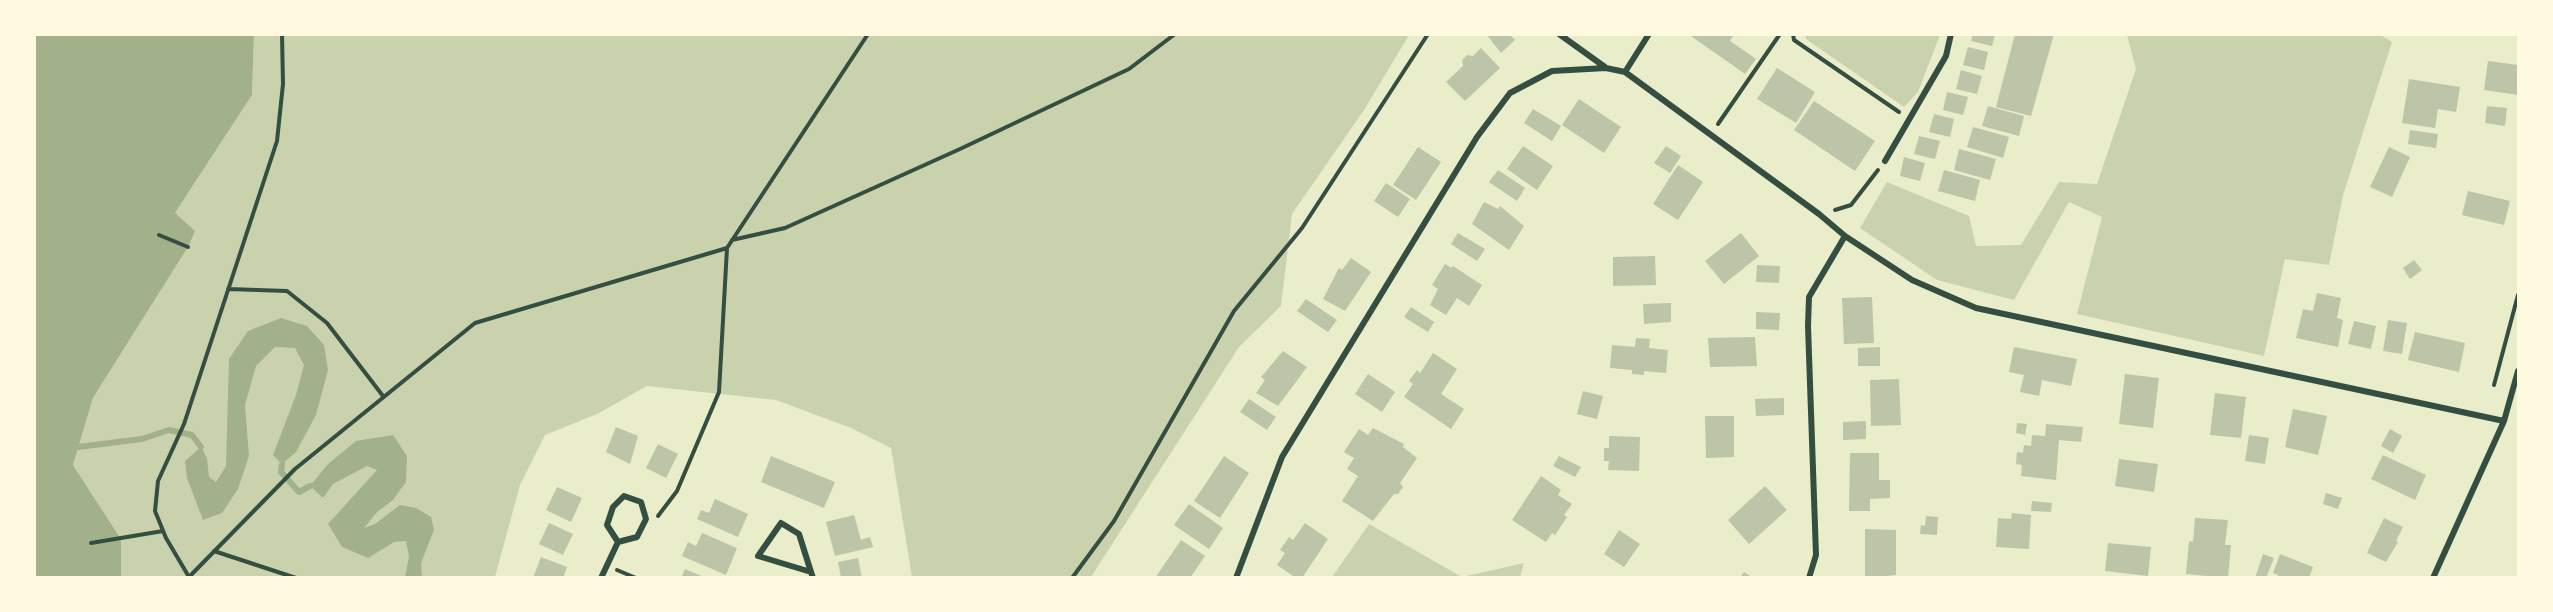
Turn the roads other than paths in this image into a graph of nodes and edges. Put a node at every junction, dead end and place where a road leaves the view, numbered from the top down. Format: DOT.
graph roads {
  1 [pos="1559,34"];
  2 [pos="1649,34"];
  3 [pos="1951,34"];
  4 [pos="1606,68"];
  5 [pos="1625,72"];
  6 [pos="1885,161"];
  7 [pos="1845,236"];
  8 [pos="2518,371"];
  9 [pos="2504,421"];
  10 [pos="618,542"];
  11 [pos="812,574"];
  12 [pos="601,578"];
  13 [pos="1236,578"];
  14 [pos="1809,578"];
  15 [pos="2433,578"];
  1 -- 4 [label="street"];
  2 -- 5 [label="street"];
  3 -- 6 [label="street"];
  4 -- 5 [label="street"];
  4 -- 13 [label="street"];
  5 -- 7 [label="street"];
  7 -- 9 [label="street"];
  7 -- 14 [label="street"];
  8 -- 9 [label="street"];
  9 -- 15 [label="street"];
  10 -- 10 [label="street"];
  10 -- 12 [label="street"];
  11 -- 11 [label="street"];
}
